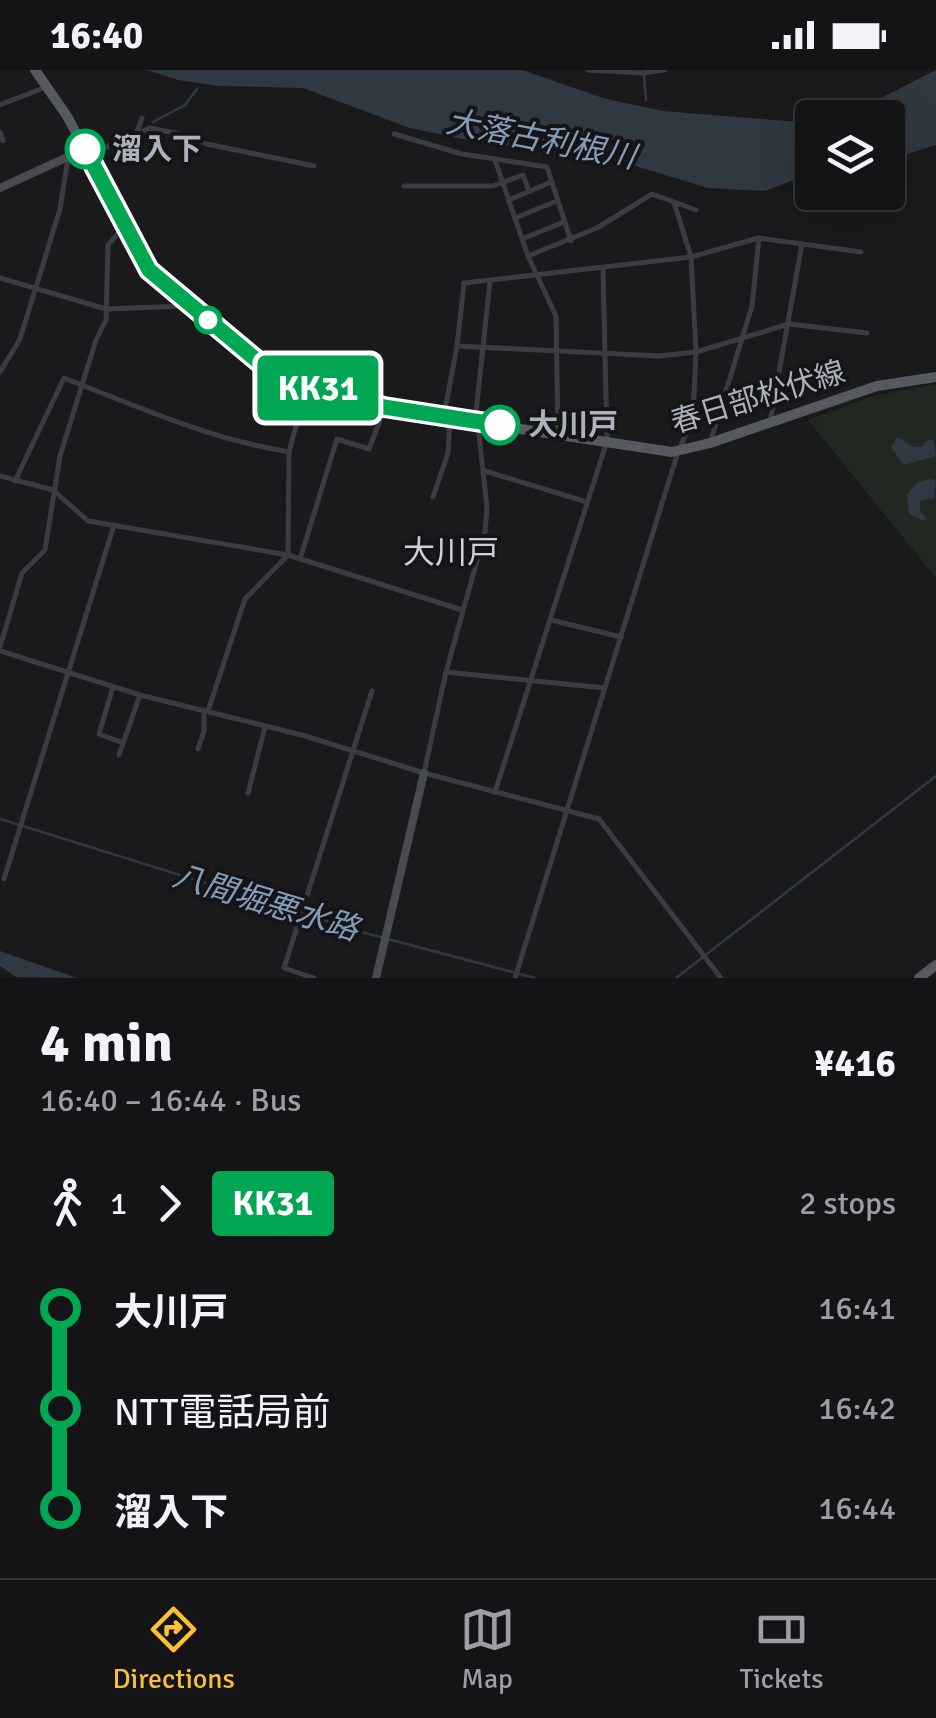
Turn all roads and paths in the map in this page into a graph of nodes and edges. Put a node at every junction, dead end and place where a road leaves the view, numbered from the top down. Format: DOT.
graph roads {
  1 [pos="36,70"];
  2 [pos="588,70"];
  3 [pos="664,70"];
  4 [pos="642,71"];
  5 [pos="48,86"];
  6 [pos="0,106"];
  7 [pos="142,118"];
  8 [pos="0,132"];
  9 [pos="136,134"];
  10 [pos="394,134"];
  11 [pos="3,141"];
  12 [pos="87,152"];
  13 [pos="68,157"];
  14 [pos="495,160"];
  15 [pos="314,166"];
  16 [pos="502,182"];
  17 [pos="551,182"];
  18 [pos="404,186"];
  19 [pos="0,188"];
  20 [pos="529,191"];
  21 [pos="508,200"];
  22 [pos="557,201"];
  23 [pos="674,202"];
  24 [pos="696,210"];
  25 [pos="515,218"];
  26 [pos="564,222"];
  27 [pos="124,226"];
  28 [pos="759,238"];
  29 [pos="522,239"];
  30 [pos="570,241"];
  31 [pos="802,244"];
  32 [pos="861,252"];
  33 [pos="528,256"];
  34 [pos="691,257"];
  35 [pos="603,269"];
  36 [pos="538,277"];
  37 [pos="0,278"];
  38 [pos="490,280"];
  39 [pos="35,290"];
  40 [pos="186,306"];
  41 [pos="106,310"];
  42 [pos="789,324"];
  43 [pos="868,333"];
  44 [pos="744,337"];
  45 [pos="458,346"];
  46 [pos="483,348"];
  47 [pos="557,352"];
  48 [pos="696,352"];
  49 [pos="607,354"];
  50 [pos="0,372"];
  51 [pos="936,377"];
  52 [pos="82,385"];
  53 [pos="307,385"];
  54 [pos="384,407"];
  55 [pos="447,418"];
  56 [pos="477,422"];
  57 [pos="770,422"];
  58 [pos="558,432"];
  59 [pos="607,440"];
  60 [pos="710,443"];
  61 [pos="679,451"];
  62 [pos="289,452"];
  63 [pos="483,470"];
  64 [pos="0,476"];
  65 [pos="15,482"];
  66 [pos="54,490"];
  67 [pos="433,497"];
  68 [pos="587,502"];
  69 [pos="114,525"];
  70 [pos="288,555"];
  71 [pos="300,559"];
  72 [pos="462,610"];
  73 [pos="552,620"];
  74 [pos="621,636"];
  75 [pos="0,649"];
  76 [pos="446,672"];
  77 [pos="68,674"];
  78 [pos="532,682"];
  79 [pos="113,687"];
  80 [pos="605,688"];
  81 [pos="372,691"];
  82 [pos="140,694"];
  83 [pos="206,711"];
  84 [pos="266,727"];
  85 [pos="124,743"];
  86 [pos="198,750"];
  87 [pos="354,752"];
  88 [pos="120,755"];
  89 [pos="424,773"];
  90 [pos="495,792"];
  91 [pos="248,793"];
  92 [pos="566,811"];
  93 [pos="4,878"];
  94 [pos="936,965"];
  95 [pos="314,978"];
  96 [pos="376,978"];
  97 [pos="515,978"];
  98 [pos="721,978"];
  99 [pos="919,978"];
  1 -- 5 [label="main road, 春日部松伏線"];
  2 -- 4 [label="street"];
  3 -- 4 [label="street"];
  5 -- 6 [label="street"];
  5 -- 12 [label="main road, 春日部松伏線"];
  7 -- 9 [label="street"];
  8 -- 11 [label="street"];
  9 -- 12 [label="street"];
  9 -- 15 [label="street"];
  10 -- 14 [label="street"];
  12 -- 13 [label="street"];
  12 -- 27 [label="main road, 春日部松伏線"];
  13 -- 19 [label="street"];
  13 -- 39 [label="street"];
  14 -- 16 [label="street"];
  14 -- 17 [label="street"];
  16 -- 18 [label="street"];
  16 -- 20 [label="street"];
  16 -- 21 [label="street"];
  17 -- 20 [label="street"];
  17 -- 22 [label="street"];
  20 -- 21 [label="street"];
  21 -- 25 [label="street"];
  22 -- 25 [label="street"];
  22 -- 26 [label="street"];
  23 -- 24 [label="street"];
  23 -- 30 [label="street"];
  23 -- 34 [label="street"];
  25 -- 29 [label="street"];
  26 -- 29 [label="street"];
  26 -- 30 [label="street"];
  27 -- 41 [label="street"];
  27 -- 53 [label="main road, 春日部松伏線"];
  28 -- 31 [label="street"];
  28 -- 34 [label="street"];
  28 -- 44 [label="street"];
  29 -- 33 [label="street"];
  30 -- 33 [label="street"];
  31 -- 32 [label="street"];
  31 -- 42 [label="street"];
  33 -- 36 [label="street"];
  34 -- 35 [label="street"];
  34 -- 48 [label="street"];
  35 -- 36 [label="street"];
  35 -- 49 [label="street"];
  36 -- 38 [label="street"];
  36 -- 47 [label="street"];
  37 -- 39 [label="street"];
  38 -- 45 [label="street"];
  38 -- 46 [label="street"];
  39 -- 41 [label="street"];
  39 -- 50 [label="street"];
  40 -- 41 [label="street"];
  41 -- 52 [label="street"];
  42 -- 43 [label="street"];
  42 -- 44 [label="street"];
  42 -- 57 [label="street"];
  44 -- 48 [label="street"];
  44 -- 60 [label="street"];
  45 -- 46 [label="street"];
  45 -- 55 [label="street"];
  46 -- 47 [label="street"];
  46 -- 56 [label="street"];
  47 -- 49 [label="street"];
  47 -- 58 [label="street"];
  48 -- 49 [label="street"];
  48 -- 61 [label="street"];
  49 -- 59 [label="street"];
  51 -- 57 [label="main road, 春日部松伏線"];
  52 -- 62 [label="street"];
  52 -- 65 [label="street"];
  52 -- 66 [label="street"];
  53 -- 54 [label="main road, 春日部松伏線"];
  53 -- 62 [label="street"];
  54 -- 55 [label="main road, 春日部松伏線"];
  54 -- 71 [label="street"];
  55 -- 56 [label="main road, 春日部松伏線"];
  55 -- 67 [label="street"];
  56 -- 58 [label="main road, 春日部松伏線"];
  56 -- 63 [label="street"];
  57 -- 60 [label="main road, 春日部松伏線"];
  58 -- 59 [label="main road, 春日部松伏線"];
  59 -- 61 [label="main road, 春日部松伏線"];
  59 -- 68 [label="street"];
  60 -- 61 [label="main road, 春日部松伏線"];
  61 -- 74 [label="street"];
  62 -- 70 [label="street"];
  63 -- 68 [label="street"];
  63 -- 72 [label="street"];
  64 -- 65 [label="street"];
  65 -- 66 [label="street"];
  66 -- 69 [label="street"];
  66 -- 75 [label="street"];
  68 -- 73 [label="street"];
  69 -- 70 [label="street"];
  69 -- 77 [label="street"];
  70 -- 71 [label="street"];
  70 -- 83 [label="street"];
  71 -- 72 [label="street"];
  72 -- 76 [label="street"];
  73 -- 74 [label="street"];
  73 -- 78 [label="street"];
  74 -- 80 [label="street"];
  75 -- 77 [label="street"];
  76 -- 78 [label="street"];
  76 -- 89 [label="street"];
  77 -- 79 [label="street"];
  77 -- 93 [label="street"];
  78 -- 80 [label="street"];
  78 -- 90 [label="street"];
  79 -- 82 [label="street"];
  79 -- 85 [label="street"];
  80 -- 92 [label="street"];
  81 -- 87 [label="street"];
  82 -- 83 [label="street"];
  82 -- 85 [label="street"];
  83 -- 84 [label="street"];
  83 -- 86 [label="street"];
  84 -- 87 [label="street"];
  84 -- 91 [label="street"];
  85 -- 88 [label="street"];
  87 -- 89 [label="street"];
  87 -- 95 [label="street"];
  89 -- 90 [label="street"];
  89 -- 96 [label="street"];
  90 -- 92 [label="street"];
  92 -- 97 [label="street"];
  92 -- 98 [label="street"];
  94 -- 99 [label="main road"];
}
